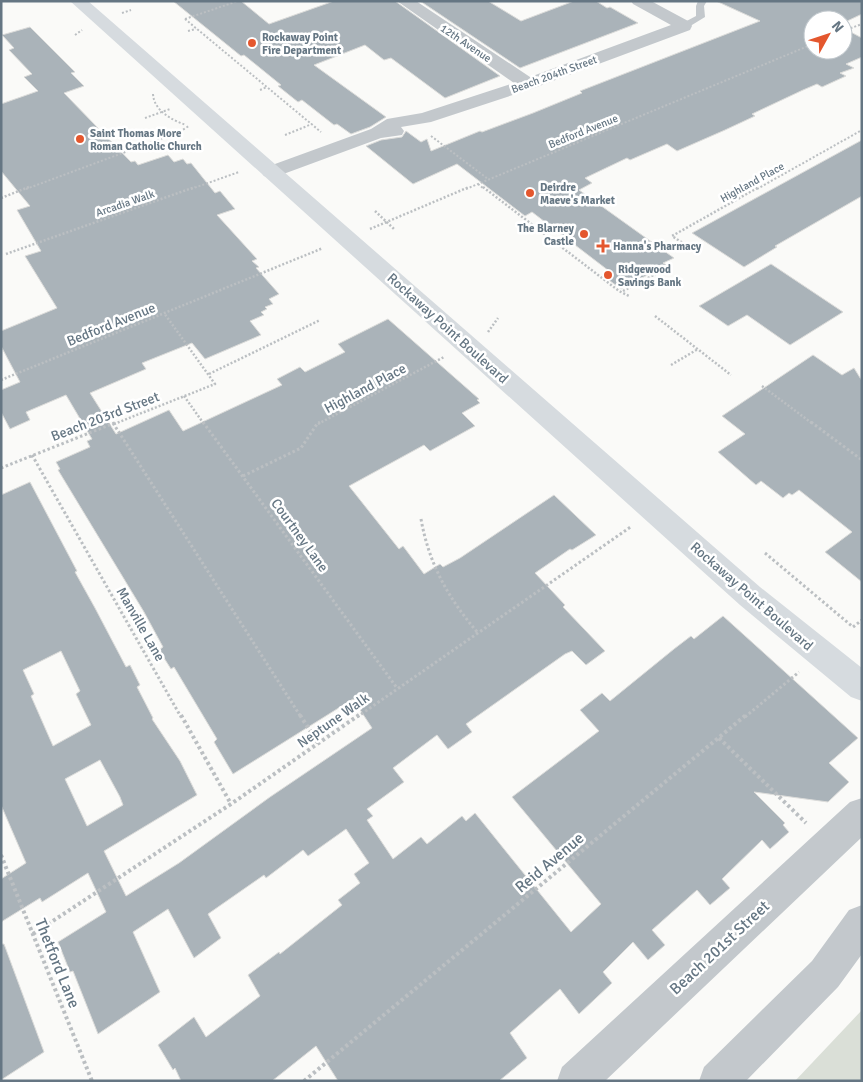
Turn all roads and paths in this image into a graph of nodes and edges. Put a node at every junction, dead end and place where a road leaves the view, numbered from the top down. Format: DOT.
graph roads {
  1 [pos="78,1"];
  2 [pos="238,1"];
  3 [pos="405,1"];
  4 [pos="639,1"];
  5 [pos="703,1"];
  6 [pos="684,26"];
  7 [pos="196,28"];
  8 [pos="188,31"];
  9 [pos="803,48"];
  10 [pos="528,84"];
  11 [pos="268,87"];
  12 [pos="260,90"];
  13 [pos="172,108"];
  14 [pos="145,118"];
  15 [pos="312,124"];
  16 [pos="189,126"];
  17 [pos="426,126"];
  18 [pos="862,130"];
  19 [pos="323,133"];
  20 [pos="285,135"];
  21 [pos="242,170"];
  22 [pos="271,172"];
  23 [pos="488,178"];
  24 [pos="478,183"];
  25 [pos="1,198"];
  26 [pos="375,211"];
  27 [pos="386,222"];
  28 [pos="369,229"];
  29 [pos="394,229"];
  30 [pos="330,245"];
  31 [pos="692,250"];
  32 [pos="6,254"];
  33 [pos="667,268"];
  34 [pos="623,291"];
  35 [pos="629,296"];
  36 [pos="164,313"];
  37 [pos="655,316"];
  38 [pos="498,318"];
  39 [pos="320,320"];
  40 [pos="487,334"];
  41 [pos="698,349"];
  42 [pos="452,353"];
  43 [pos="671,365"];
  44 [pos="209,374"];
  45 [pos="731,375"];
  46 [pos="1,380"];
  47 [pos="762,386"];
  48 [pos="184,396"];
  49 [pos="113,423"];
  50 [pos="32,455"];
  51 [pos="862,460"];
  52 [pos="1,468"];
  53 [pos="243,476"];
  54 [pos="421,519"];
  55 [pos="637,522"];
  56 [pos="765,553"];
  57 [pos="862,620"];
  58 [pos="478,633"];
  59 [pos="813,660"];
  60 [pos="862,675"];
  61 [pos="862,687"];
  62 [pos="397,688"];
  63 [pos="719,738"];
  64 [pos="318,744"];
  65 [pos="231,804"];
  66 [pos="862,814"];
  67 [pos="830,843"];
  68 [pos="1,855"];
  69 [pos="862,923"];
  70 [pos="33,934"];
  71 [pos="92,1081"];
  72 [pos="304,1081"];
  73 [pos="576,1081"];
  74 [pos="718,1081"];
  1 -- 22 [label="street, Rockaway Point Boulevard"];
  2 -- 7 [label="path"];
  3 -- 10 [label="street, 12th Avenue"];
  4 -- 6 [label="street"];
  5 -- 6 [label="lane"];
  6 -- 10 [label="street, Beach 204th Street"];
  7 -- 8 [label="path"];
  7 -- 11 [label="path"];
  9 -- 23 [label="path, Bedford Avenue"];
  10 -- 17 [label="street, Beach 204th Street"];
  11 -- 12 [label="path"];
  11 -- 15 [label="path"];
  13 -- 14 [label="path"];
  15 -- 19 [label="path"];
  15 -- 20 [label="path"];
  16 -- 25 [label="path"];
  17 -- 22 [label="street, Beach 204th Street"];
  17 -- 23 [label="path"];
  18 -- 31 [label="path, Highland Place"];
  21 -- 32 [label="path, Arcadia Walk"];
  22 -- 59 [label="street, Rockaway Point Boulevard"];
  23 -- 24 [label="path, Bedford Avenue"];
  24 -- 27 [label="path, Bedford Avenue"];
  24 -- 34 [label="path"];
  26 -- 27 [label="path"];
  27 -- 28 [label="path, Bedford Avenue"];
  27 -- 29 [label="path"];
  30 -- 36 [label="path, Bedford Avenue"];
  33 -- 34 [label="path"];
  34 -- 35 [label="path"];
  36 -- 44 [label="path"];
  36 -- 46 [label="path, Bedford Avenue"];
  37 -- 41 [label="path"];
  38 -- 40 [label="path"];
  39 -- 44 [label="path"];
  41 -- 43 [label="path"];
  41 -- 45 [label="path"];
  42 -- 53 [label="path, Highland Place"];
  44 -- 48 [label="path, Beach 203rd Street"];
  47 -- 51 [label="path"];
  48 -- 49 [label="path, Beach 203rd Street"];
  48 -- 53 [label="path, Courtney Lane"];
  49 -- 50 [label="path, Beach 203rd Street"];
  49 -- 64 [label="path"];
  50 -- 52 [label="path, Beach 203rd Street"];
  50 -- 65 [label="path, Manville Lane"];
  53 -- 62 [label="path, Courtney Lane"];
  54 -- 58 [label="path"];
  55 -- 58 [label="path, Neptune Walk"];
  56 -- 57 [label="path"];
  58 -- 62 [label="path, Neptune Walk"];
  59 -- 60 [label="street, Rockaway Point Boulevard"];
  59 -- 61 [label="street, Rockaway Point Boulevard"];
  59 -- 63 [label="path, Reid Avenue"];
  62 -- 64 [label="path, Neptune Walk"];
  63 -- 67 [label="path"];
  63 -- 72 [label="path, Reid Avenue"];
  64 -- 65 [label="path, Neptune Walk"];
  65 -- 70 [label="path, Neptune Walk"];
  66 -- 67 [label="street, Beach 201st Street"];
  67 -- 73 [label="street, Beach 201st Street"];
  68 -- 70 [label="path, Thetford Lane"];
  69 -- 74 [label="street"];
  70 -- 71 [label="path, Thetford Lane"];
}
